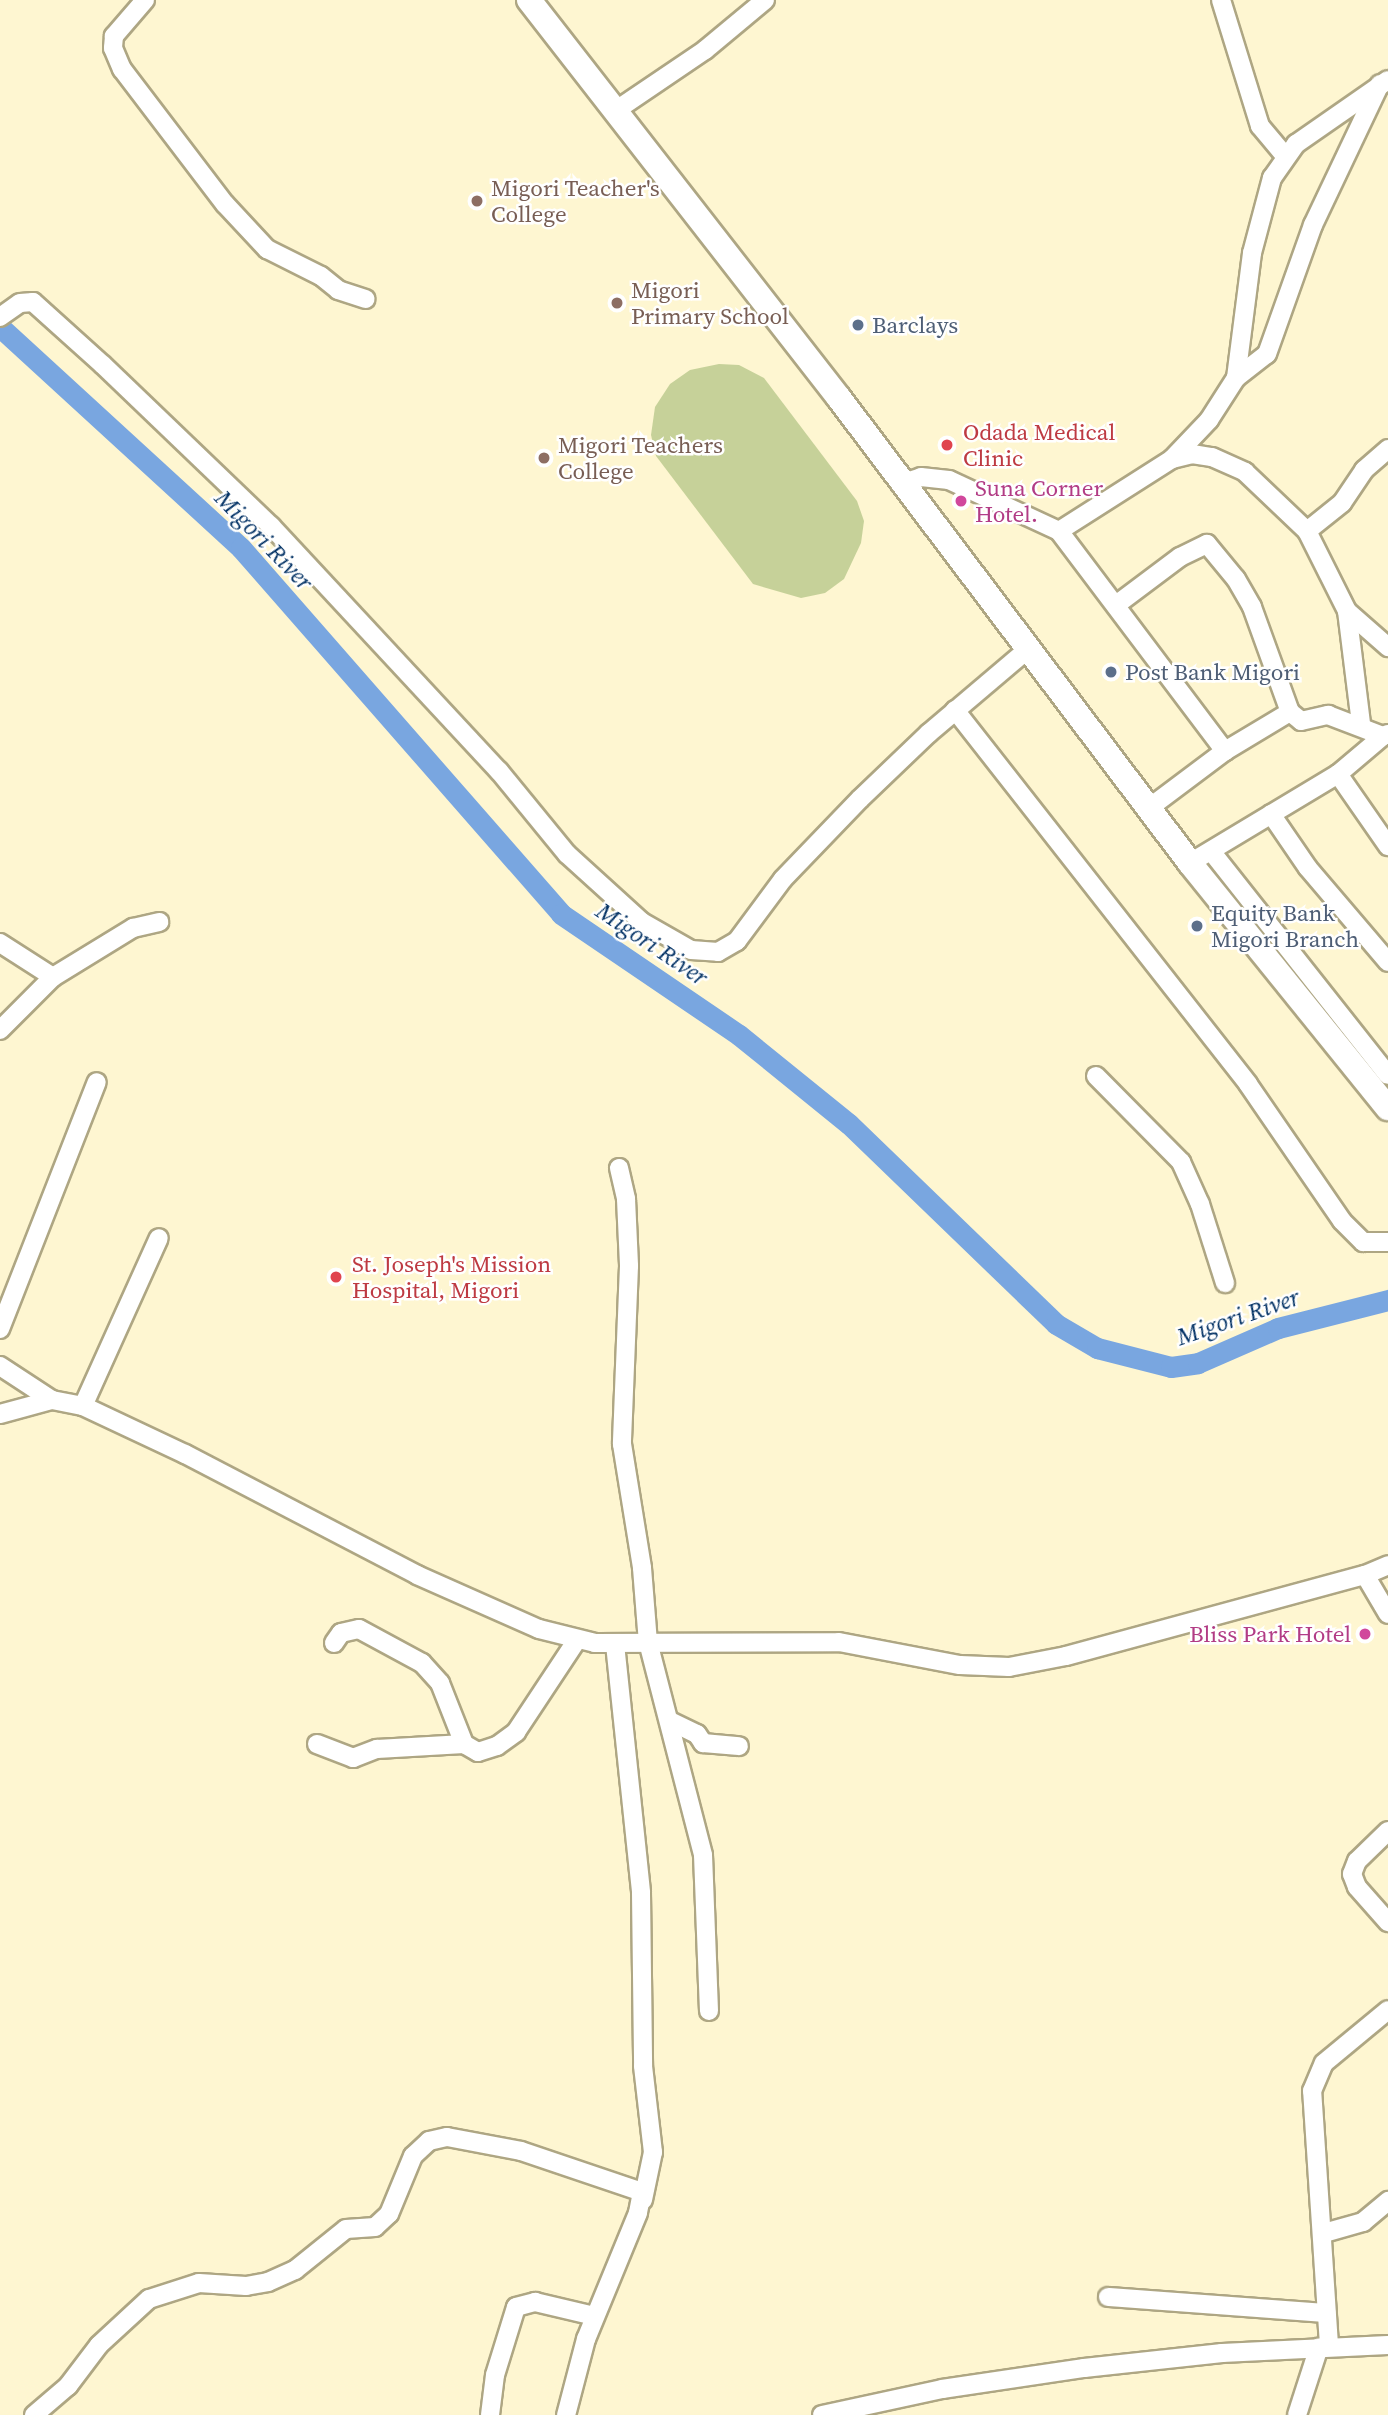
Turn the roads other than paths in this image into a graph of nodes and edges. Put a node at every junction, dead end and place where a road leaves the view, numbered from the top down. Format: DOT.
graph roads {
  1 [pos="145,0"];
  2 [pos="529,0"];
  3 [pos="765,0"];
  4 [pos="1221,0"];
  5 [pos="1384,82"];
  6 [pos="615,111"];
  7 [pos="1285,156"];
  8 [pos="366,299"];
  9 [pos="5,313"];
  10 [pos="1236,378"];
  11 [pos="1388,449"];
  12 [pos="1172,459"];
  13 [pos="900,484"];
  14 [pos="1059,531"];
  15 [pos="1307,531"];
  16 [pos="1116,605"];
  17 [pos="1347,611"];
  18 [pos="1388,646"];
  19 [pos="1028,649"];
  20 [pos="955,710"];
  21 [pos="1290,712"];
  22 [pos="1361,724"];
  23 [pos="1385,735"];
  24 [pos="1225,751"];
  25 [pos="1338,774"];
  26 [pos="1149,808"];
  27 [pos="1271,814"];
  28 [pos="1388,846"];
  29 [pos="1200,857"];
  30 [pos="159,922"];
  31 [pos="0,943"];
  32 [pos="1388,962"];
  33 [pos="53,976"];
  34 [pos="0,1030"];
  35 [pos="1388,1075"];
  36 [pos="1096,1076"];
  37 [pos="97,1082"];
  38 [pos="1388,1108"];
  39 [pos="619,1168"];
  40 [pos="159,1238"];
  41 [pos="1388,1242"];
  42 [pos="1225,1283"];
  43 [pos="0,1329"];
  44 [pos="0,1366"];
  45 [pos="51,1400"];
  46 [pos="83,1406"];
  47 [pos="0,1415"];
  48 [pos="1388,1565"];
  49 [pos="1365,1575"];
  50 [pos="1388,1614"];
  51 [pos="578,1640"];
  52 [pos="648,1642"];
  53 [pos="334,1643"];
  54 [pos="615,1644"];
  55 [pos="670,1721"];
  56 [pos="703,1743"];
  57 [pos="317,1744"];
  58 [pos="464,1744"];
  59 [pos="739,1745"];
  60 [pos="680,1761"];
  61 [pos="1388,1831"];
  62 [pos="1388,1922"];
  63 [pos="1388,2010"];
  64 [pos="709,2011"];
  65 [pos="643,2200"];
  66 [pos="1388,2201"];
  67 [pos="1324,2233"];
  68 [pos="1108,2297"];
  69 [pos="1326,2313"];
  70 [pos="594,2316"];
  71 [pos="1388,2345"];
  72 [pos="1324,2346"];
  73 [pos="34,2415"];
  74 [pos="490,2415"];
  75 [pos="566,2415"];
  76 [pos="822,2415"];
  77 [pos="1297,2415"];
  1 -- 8 [label="street"];
  2 -- 6 [label="highway"];
  3 -- 6 [label="street"];
  4 -- 7 [label="street"];
  5 -- 7 [label="street"];
  5 -- 10 [label="street"];
  6 -- 13 [label="highway"];
  7 -- 10 [label="street"];
  9 -- 20 [label="street"];
  10 -- 12 [label="street"];
  11 -- 15 [label="street"];
  12 -- 14 [label="street"];
  12 -- 15 [label="street"];
  13 -- 14 [label="street"];
  13 -- 19 [label="highway"];
  14 -- 16 [label="street"];
  15 -- 17 [label="street"];
  16 -- 21 [label="street"];
  16 -- 24 [label="street"];
  17 -- 18 [label="street"];
  17 -- 22 [label="street"];
  19 -- 20 [label="street"];
  19 -- 26 [label="highway"];
  20 -- 41 [label="street"];
  21 -- 22 [label="street"];
  21 -- 24 [label="street"];
  22 -- 23 [label="street"];
  23 -- 25 [label="street"];
  24 -- 26 [label="street"];
  25 -- 27 [label="street"];
  25 -- 28 [label="street"];
  26 -- 29 [label="highway"];
  27 -- 29 [label="street"];
  27 -- 32 [label="street"];
  29 -- 35 [label="street"];
  29 -- 38 [label="highway"];
  30 -- 33 [label="street"];
  31 -- 33 [label="street"];
  33 -- 34 [label="street"];
  36 -- 42 [label="street"];
  37 -- 43 [label="street"];
  39 -- 52 [label="street"];
  40 -- 46 [label="street"];
  44 -- 45 [label="street"];
  45 -- 46 [label="street"];
  45 -- 47 [label="street"];
  46 -- 51 [label="street"];
  48 -- 49 [label="street"];
  49 -- 50 [label="street"];
  49 -- 52 [label="street"];
  51 -- 54 [label="street"];
  51 -- 58 [label="street"];
  52 -- 54 [label="street"];
  52 -- 55 [label="street"];
  53 -- 58 [label="street"];
  54 -- 65 [label="street"];
  55 -- 56 [label="street"];
  55 -- 60 [label="street"];
  56 -- 59 [label="street"];
  56 -- 60 [label="street"];
  57 -- 58 [label="street"];
  60 -- 64 [label="street"];
  61 -- 62 [label="street"];
  63 -- 67 [label="street"];
  65 -- 70 [label="street"];
  65 -- 73 [label="street"];
  66 -- 67 [label="street"];
  67 -- 69 [label="street"];
  68 -- 69 [label="street"];
  69 -- 72 [label="street"];
  70 -- 74 [label="street"];
  70 -- 75 [label="street"];
  71 -- 72 [label="street"];
  72 -- 76 [label="street"];
  72 -- 77 [label="street"];
}
